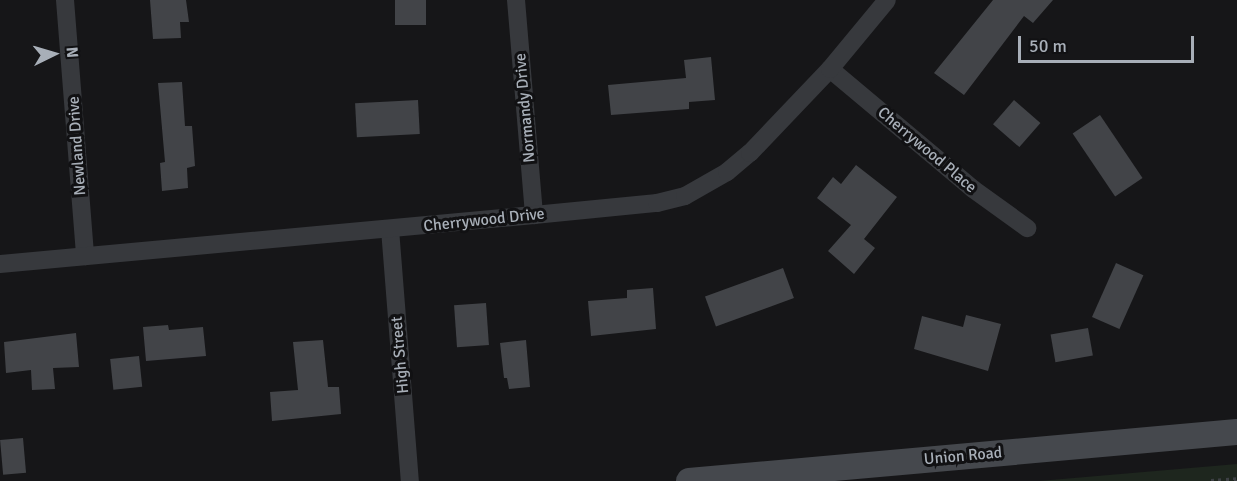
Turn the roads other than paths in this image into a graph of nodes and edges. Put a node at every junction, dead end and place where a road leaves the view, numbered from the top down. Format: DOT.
graph roads {
  1 [pos="65,0"];
  2 [pos="516,0"];
  3 [pos="887,0"];
  4 [pos="830,69"];
  5 [pos="534,215"];
  6 [pos="1027,228"];
  7 [pos="390,229"];
  8 [pos="85,256"];
  9 [pos="0,264"];
  10 [pos="1237,432"];
  11 [pos="410,481"];
  12 [pos="689,481"];
  1 -- 8 [label="street, Newland Drive"];
  2 -- 5 [label="street, Normandy Drive"];
  3 -- 4 [label="street, Cherrywood Drive"];
  4 -- 5 [label="street, Cherrywood Drive"];
  4 -- 6 [label="street, Cherrywood Place"];
  5 -- 7 [label="street, Cherrywood Drive"];
  7 -- 8 [label="street, Cherrywood Drive"];
  7 -- 11 [label="street, High Street"];
  8 -- 9 [label="street, Cherrywood Drive"];
  10 -- 12 [label="main road, Union Road"];
}
